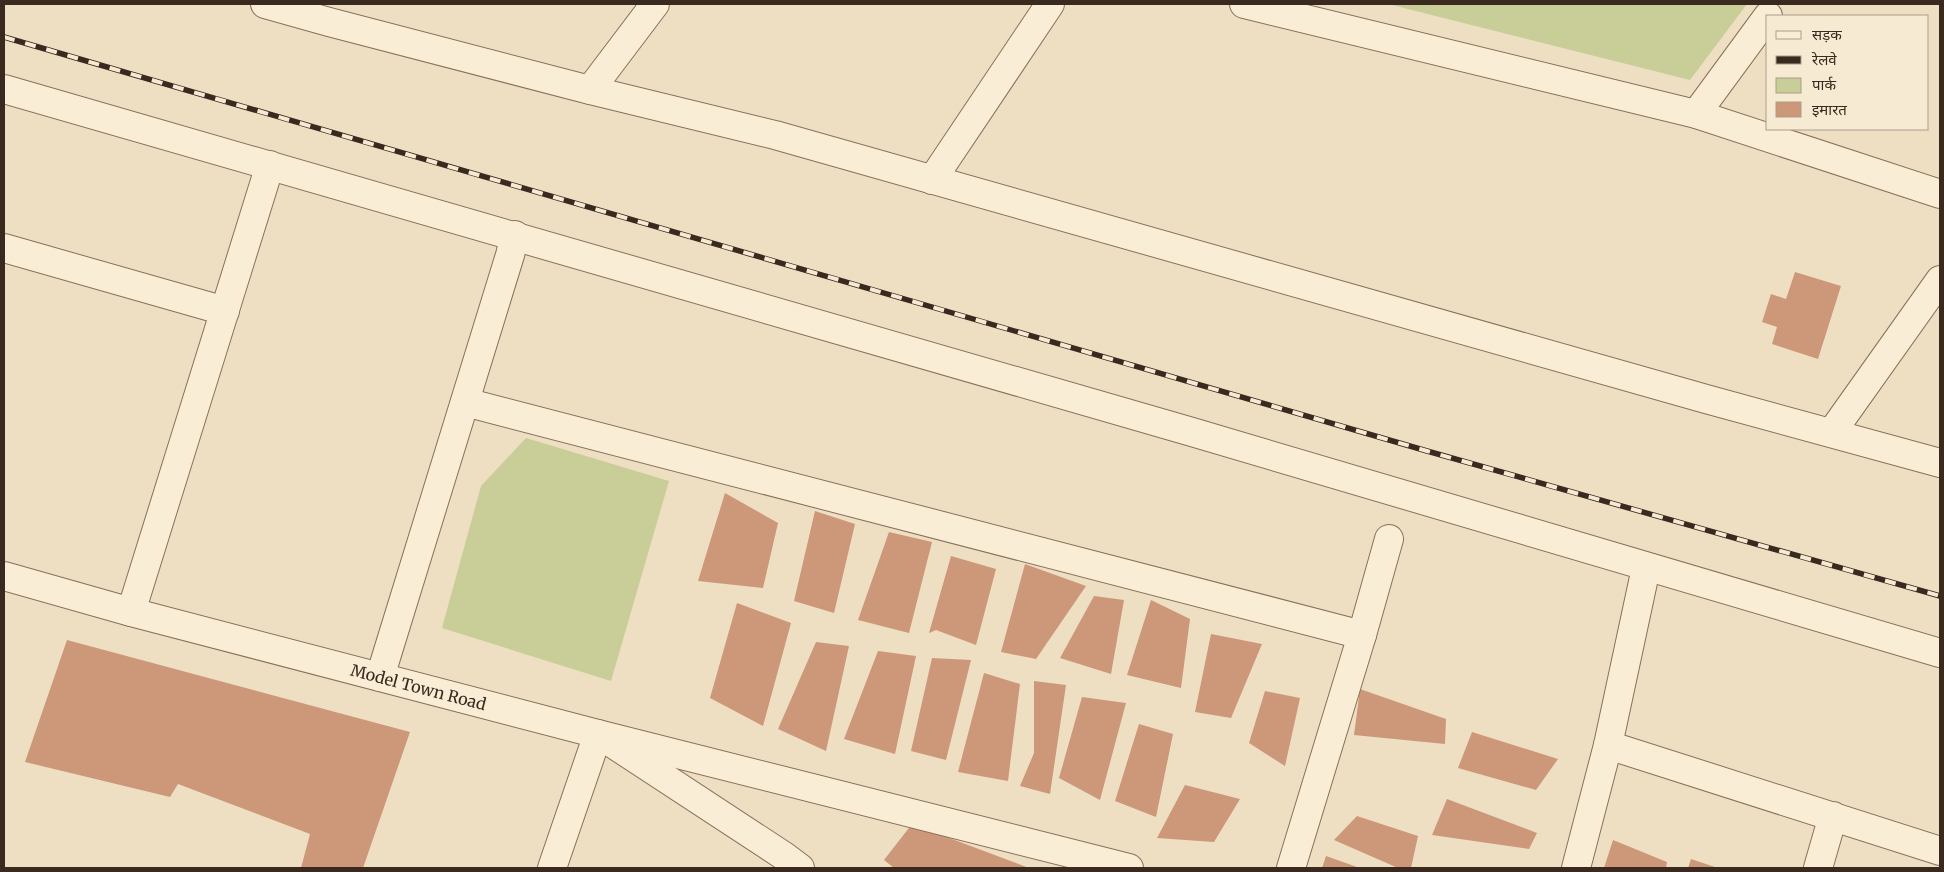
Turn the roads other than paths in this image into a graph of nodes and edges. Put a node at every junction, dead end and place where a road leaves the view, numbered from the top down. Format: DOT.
graph roads {
  1 [pos="265,4"];
  2 [pos="655,4"];
  3 [pos="1050,4"];
  4 [pos="1244,4"];
  5 [pos="1777,4"];
  6 [pos="334,13"];
  7 [pos="1769,15"];
  8 [pos="1766,19"];
  9 [pos="4,89"];
  10 [pos="590,90"];
  11 [pos="1696,114"];
  12 [pos="270,165"];
  13 [pos="932,180"];
  14 [pos="1940,194"];
  15 [pos="515,235"];
  16 [pos="4,248"];
  17 [pos="1940,280"];
  18 [pos="225,311"];
  19 [pos="465,402"];
  20 [pos="1832,432"];
  21 [pos="1940,463"];
  22 [pos="1389,539"];
  23 [pos="1646,568"];
  24 [pos="4,576"];
  25 [pos="131,612"];
  26 [pos="1362,635"];
  27 [pos="1940,653"];
  28 [pos="380,677"];
  29 [pos="598,734"];
  30 [pos="1608,744"];
  31 [pos="1833,816"];
  32 [pos="1940,851"];
  33 [pos="552,868"];
  34 [pos="800,868"];
  35 [pos="1129,868"];
  36 [pos="1291,868"];
  37 [pos="1576,868"];
  38 [pos="1818,868"];
  1 -- 6 [label="street"];
  2 -- 10 [label="street"];
  3 -- 13 [label="street"];
  4 -- 11 [label="street"];
  5 -- 7 [label="street"];
  6 -- 10 [label="street"];
  8 -- 11 [label="street"];
  9 -- 12 [label="street"];
  10 -- 13 [label="street"];
  11 -- 14 [label="street"];
  12 -- 15 [label="street"];
  12 -- 18 [label="street"];
  13 -- 20 [label="street"];
  15 -- 19 [label="street"];
  15 -- 23 [label="street"];
  16 -- 18 [label="street"];
  17 -- 20 [label="street"];
  18 -- 25 [label="street"];
  19 -- 26 [label="street"];
  19 -- 28 [label="street"];
  20 -- 21 [label="street"];
  22 -- 26 [label="street"];
  23 -- 27 [label="street"];
  23 -- 30 [label="street"];
  24 -- 25 [label="street, Model Town Road"];
  25 -- 28 [label="street, Model Town Road"];
  26 -- 36 [label="street"];
  28 -- 29 [label="street, Model Town Road"];
  29 -- 33 [label="street"];
  29 -- 34 [label="street, Model Town Road"];
  29 -- 35 [label="street"];
  30 -- 31 [label="street"];
  30 -- 37 [label="street"];
  31 -- 32 [label="street"];
  31 -- 38 [label="street"];
}
